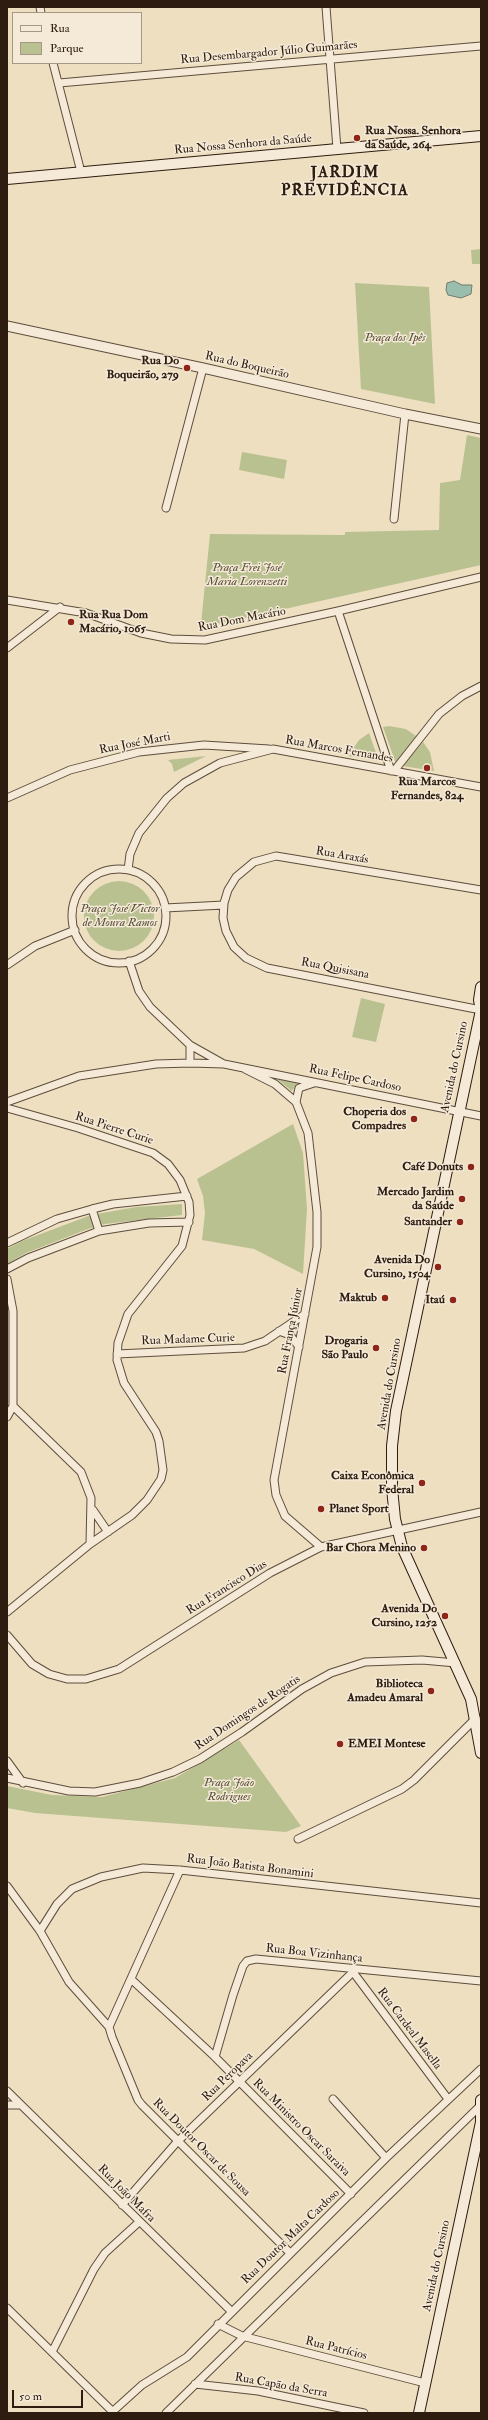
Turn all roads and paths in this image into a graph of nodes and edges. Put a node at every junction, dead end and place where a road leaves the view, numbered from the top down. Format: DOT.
graph roads {
  1 [pos="326,7"];
  2 [pos="481,46"];
  3 [pos="331,58"];
  4 [pos="53,64"];
  5 [pos="59,83"];
  6 [pos="481,136"];
  7 [pos="337,149"];
  8 [pos="81,172"];
  9 [pos="7,179"];
  10 [pos="7,326"];
  11 [pos="203,368"];
  12 [pos="405,414"];
  13 [pos="481,429"];
  14 [pos="166,508"];
  15 [pos="394,519"];
  16 [pos="481,577"];
  17 [pos="7,600"];
  18 [pos="60,607"];
  19 [pos="338,612"];
  20 [pos="7,648"];
  21 [pos="481,686"];
  22 [pos="273,749"];
  23 [pos="393,771"];
  24 [pos="481,787"];
  25 [pos="7,798"];
  26 [pos="128,870"];
  27 [pos="481,890"];
  28 [pos="224,905"];
  29 [pos="165,908"];
  30 [pos="75,930"];
  31 [pos="129,961"];
  32 [pos="7,964"];
  33 [pos="481,987"];
  34 [pos="481,1010"];
  35 [pos="190,1045"];
  36 [pos="190,1063"];
  37 [pos="224,1064"];
  38 [pos="245,1069"];
  39 [pos="318,1082"];
  40 [pos="7,1102"];
  41 [pos="296,1102"];
  42 [pos="7,1108"];
  43 [pos="458,1112"];
  44 [pos="481,1116"];
  45 [pos="187,1196"];
  46 [pos="92,1209"];
  47 [pos="189,1222"];
  48 [pos="99,1231"];
  49 [pos="7,1243"];
  50 [pos="7,1269"];
  51 [pos="7,1279"];
  52 [pos="305,1314"];
  53 [pos="279,1331"];
  54 [pos="299,1347"];
  55 [pos="117,1354"];
  56 [pos="13,1406"];
  57 [pos="7,1418"];
  58 [pos="93,1510"];
  59 [pos="481,1512"];
  60 [pos="397,1531"];
  61 [pos="108,1532"];
  62 [pos="90,1544"];
  63 [pos="321,1547"];
  64 [pos="7,1612"];
  65 [pos="7,1636"];
  66 [pos="456,1663"];
  67 [pos="476,1718"];
  68 [pos="481,1753"];
  69 [pos="7,1761"];
  70 [pos="7,1778"];
  71 [pos="23,1783"];
  72 [pos="298,1839"];
  73 [pos="180,1870"];
  74 [pos="7,1886"];
  75 [pos="481,1903"];
  76 [pos="40,1931"];
  77 [pos="354,1971"];
  78 [pos="131,1979"];
  79 [pos="481,1981"];
  80 [pos="109,2026"];
  81 [pos="215,2057"];
  82 [pos="481,2069"];
  83 [pos="239,2081"];
  84 [pos="7,2091"];
  85 [pos="448,2098"];
  86 [pos="333,2099"];
  87 [pos="481,2104"];
  88 [pos="7,2105"];
  89 [pos="21,2105"];
  90 [pos="481,2123"];
  91 [pos="177,2142"];
  92 [pos="386,2158"];
  93 [pos="351,2194"];
  94 [pos="122,2205"];
  95 [pos="139,2222"];
  96 [pos="290,2253"];
  97 [pos="7,2308"];
  98 [pos="231,2311"];
  99 [pos="218,2324"];
  100 [pos="242,2336"];
  101 [pos="52,2352"];
  102 [pos="425,2383"];
  103 [pos="195,2384"];
  104 [pos="111,2412"];
  105 [pos="166,2413"];
  106 [pos="364,2413"];
  107 [pos="419,2413"];
  1 -- 3 [label="street"];
  2 -- 3 [label="street, Rua Desembargador Júlio Guimarães"];
  3 -- 5 [label="street, Rua Desembargador Júlio Guimarães"];
  3 -- 7 [label="street"];
  4 -- 5 [label="street"];
  5 -- 8 [label="street"];
  6 -- 7 [label="main road, Rua Nossa Senhora da Saúde"];
  7 -- 8 [label="main road, Rua Nossa Senhora da Saúde"];
  8 -- 9 [label="main road, Rua Nossa Senhora da Saúde"];
  10 -- 11 [label="street, Rua do Boqueirão"];
  11 -- 12 [label="street, Rua do Boqueirão"];
  11 -- 14 [label="street"];
  12 -- 13 [label="street, Rua do Boqueirão"];
  12 -- 15 [label="street"];
  16 -- 19 [label="street, Rua Dom Macário"];
  17 -- 18 [label="street, Rua Dom Macário"];
  18 -- 19 [label="street, Rua Dom Macário"];
  18 -- 20 [label="street"];
  19 -- 23 [label="street"];
  21 -- 23 [label="street"];
  22 -- 23 [label="street, Rua Marcos Fernandes"];
  22 -- 25 [label="street, Rua José Marti"];
  22 -- 26 [label="street, Rua Marcos Fernandes"];
  23 -- 24 [label="street, Rua Marcos Fernandes"];
  26 -- 29 [label="street"];
  26 -- 30 [label="street"];
  27 -- 28 [label="street, Rua Araxás"];
  28 -- 29 [label="street"];
  28 -- 34 [label="street, Rua Quisisana"];
  29 -- 31 [label="street"];
  30 -- 31 [label="street"];
  30 -- 32 [label="street"];
  31 -- 35 [label="street, Rua Felipe Cardoso"];
  33 -- 34 [label="main road, Avenida do Cursino"];
  34 -- 43 [label="main road, Avenida do Cursino"];
  35 -- 36 [label="street"];
  35 -- 37 [label="street, Rua Felipe Cardoso"];
  36 -- 37 [label="street, Rua Felipe Cardoso"];
  36 -- 40 [label="street, Rua Felipe Cardoso"];
  37 -- 38 [label="street, Rua Felipe Cardoso"];
  38 -- 39 [label="street, Rua Felipe Cardoso"];
  38 -- 41 [label="street, Rua França Júnior"];
  39 -- 41 [label="street"];
  39 -- 43 [label="street, Rua Felipe Cardoso"];
  41 -- 52 [label="street, Rua França Júnior"];
  42 -- 45 [label="street, Rua Pierre Curie"];
  43 -- 44 [label="street, Rua Felipe Cardoso"];
  43 -- 60 [label="main road, Avenida do Cursino"];
  45 -- 46 [label="street"];
  45 -- 47 [label="street, Rua Pierre Curie"];
  46 -- 48 [label="street"];
  46 -- 49 [label="street"];
  47 -- 48 [label="street"];
  47 -- 55 [label="street, Rua Pierre Curie"];
  48 -- 50 [label="street"];
  51 -- 56 [label="street"];
  52 -- 53 [label="street, Rua Madame Curie"];
  52 -- 54 [label="street, Rua França Júnior"];
  53 -- 54 [label="street"];
  53 -- 55 [label="street, Rua Madame Curie"];
  54 -- 63 [label="street, Rua França Júnior"];
  55 -- 61 [label="street, Rua Pierre Curie"];
  56 -- 57 [label="street"];
  56 -- 58 [label="street"];
  58 -- 61 [label="street"];
  58 -- 62 [label="street"];
  59 -- 60 [label="street, Rua Francisco Dias"];
  60 -- 63 [label="street, Rua Francisco Dias"];
  60 -- 66 [label="main road, Avenida do Cursino"];
  61 -- 62 [label="street, Rua Pierre Curie"];
  62 -- 64 [label="street, Rua Pierre Curie"];
  63 -- 65 [label="street, Rua Francisco Dias"];
  66 -- 67 [label="main road, Avenida do Cursino"];
  66 -- 71 [label="street, Rua Domingos de Rogatis"];
  67 -- 68 [label="main road, Avenida do Cursino"];
  67 -- 72 [label="street"];
  69 -- 71 [label="street"];
  70 -- 71 [label="street, Rua Domingos de Rogatis"];
  73 -- 75 [label="street, Rua João Batista Bonamini"];
  73 -- 76 [label="street, Rua João Batista Bonamini"];
  73 -- 78 [label="street"];
  74 -- 76 [label="street"];
  76 -- 80 [label="street"];
  77 -- 79 [label="street, Rua Boa Vizinhança"];
  77 -- 81 [label="street, Rua Boa Vizinhança"];
  77 -- 83 [label="street, Rua Peropava"];
  77 -- 85 [label="street, Rua Cardeal Masella"];
  78 -- 80 [label="street"];
  78 -- 81 [label="street, Rua Ministro Oscar Saraiva"];
  80 -- 91 [label="street, Rua Doutor Oscar de Sousa"];
  81 -- 83 [label="street, Rua Ministro Oscar Saraiva"];
  82 -- 85 [label="street, Rua Doutor Malta Cardoso"];
  83 -- 91 [label="street, Rua Peropava"];
  83 -- 93 [label="street, Rua Ministro Oscar Saraiva"];
  84 -- 89 [label="street, Rua João Mafra"];
  85 -- 92 [label="street, Rua Doutor Malta Cardoso"];
  86 -- 92 [label="street"];
  87 -- 90 [label="main road, Avenida do Cursino"];
  87 -- 100 [label="street"];
  88 -- 89 [label="street"];
  89 -- 94 [label="street, Rua João Mafra"];
  90 -- 102 [label="main road, Avenida do Cursino"];
  91 -- 94 [label="street, Rua Peropava"];
  91 -- 96 [label="street, Rua Doutor Oscar de Sousa"];
  92 -- 93 [label="street, Rua Doutor Malta Cardoso"];
  93 -- 96 [label="street, Rua Doutor Malta Cardoso"];
  94 -- 95 [label="street, Rua João Mafra"];
  95 -- 98 [label="street, Rua João Mafra"];
  95 -- 101 [label="street"];
  96 -- 98 [label="street, Rua Doutor Malta Cardoso"];
  97 -- 101 [label="street"];
  98 -- 99 [label="street, Rua Doutor Malta Cardoso"];
  99 -- 100 [label="street"];
  99 -- 104 [label="street, Rua Doutor Malta Cardoso"];
  100 -- 102 [label="street, Rua Patrícios"];
  100 -- 103 [label="street"];
  101 -- 104 [label="street"];
  102 -- 107 [label="main road, Avenida do Cursino"];
  103 -- 105 [label="street"];
  103 -- 106 [label="street, Rua Capão da Serra"];
}
